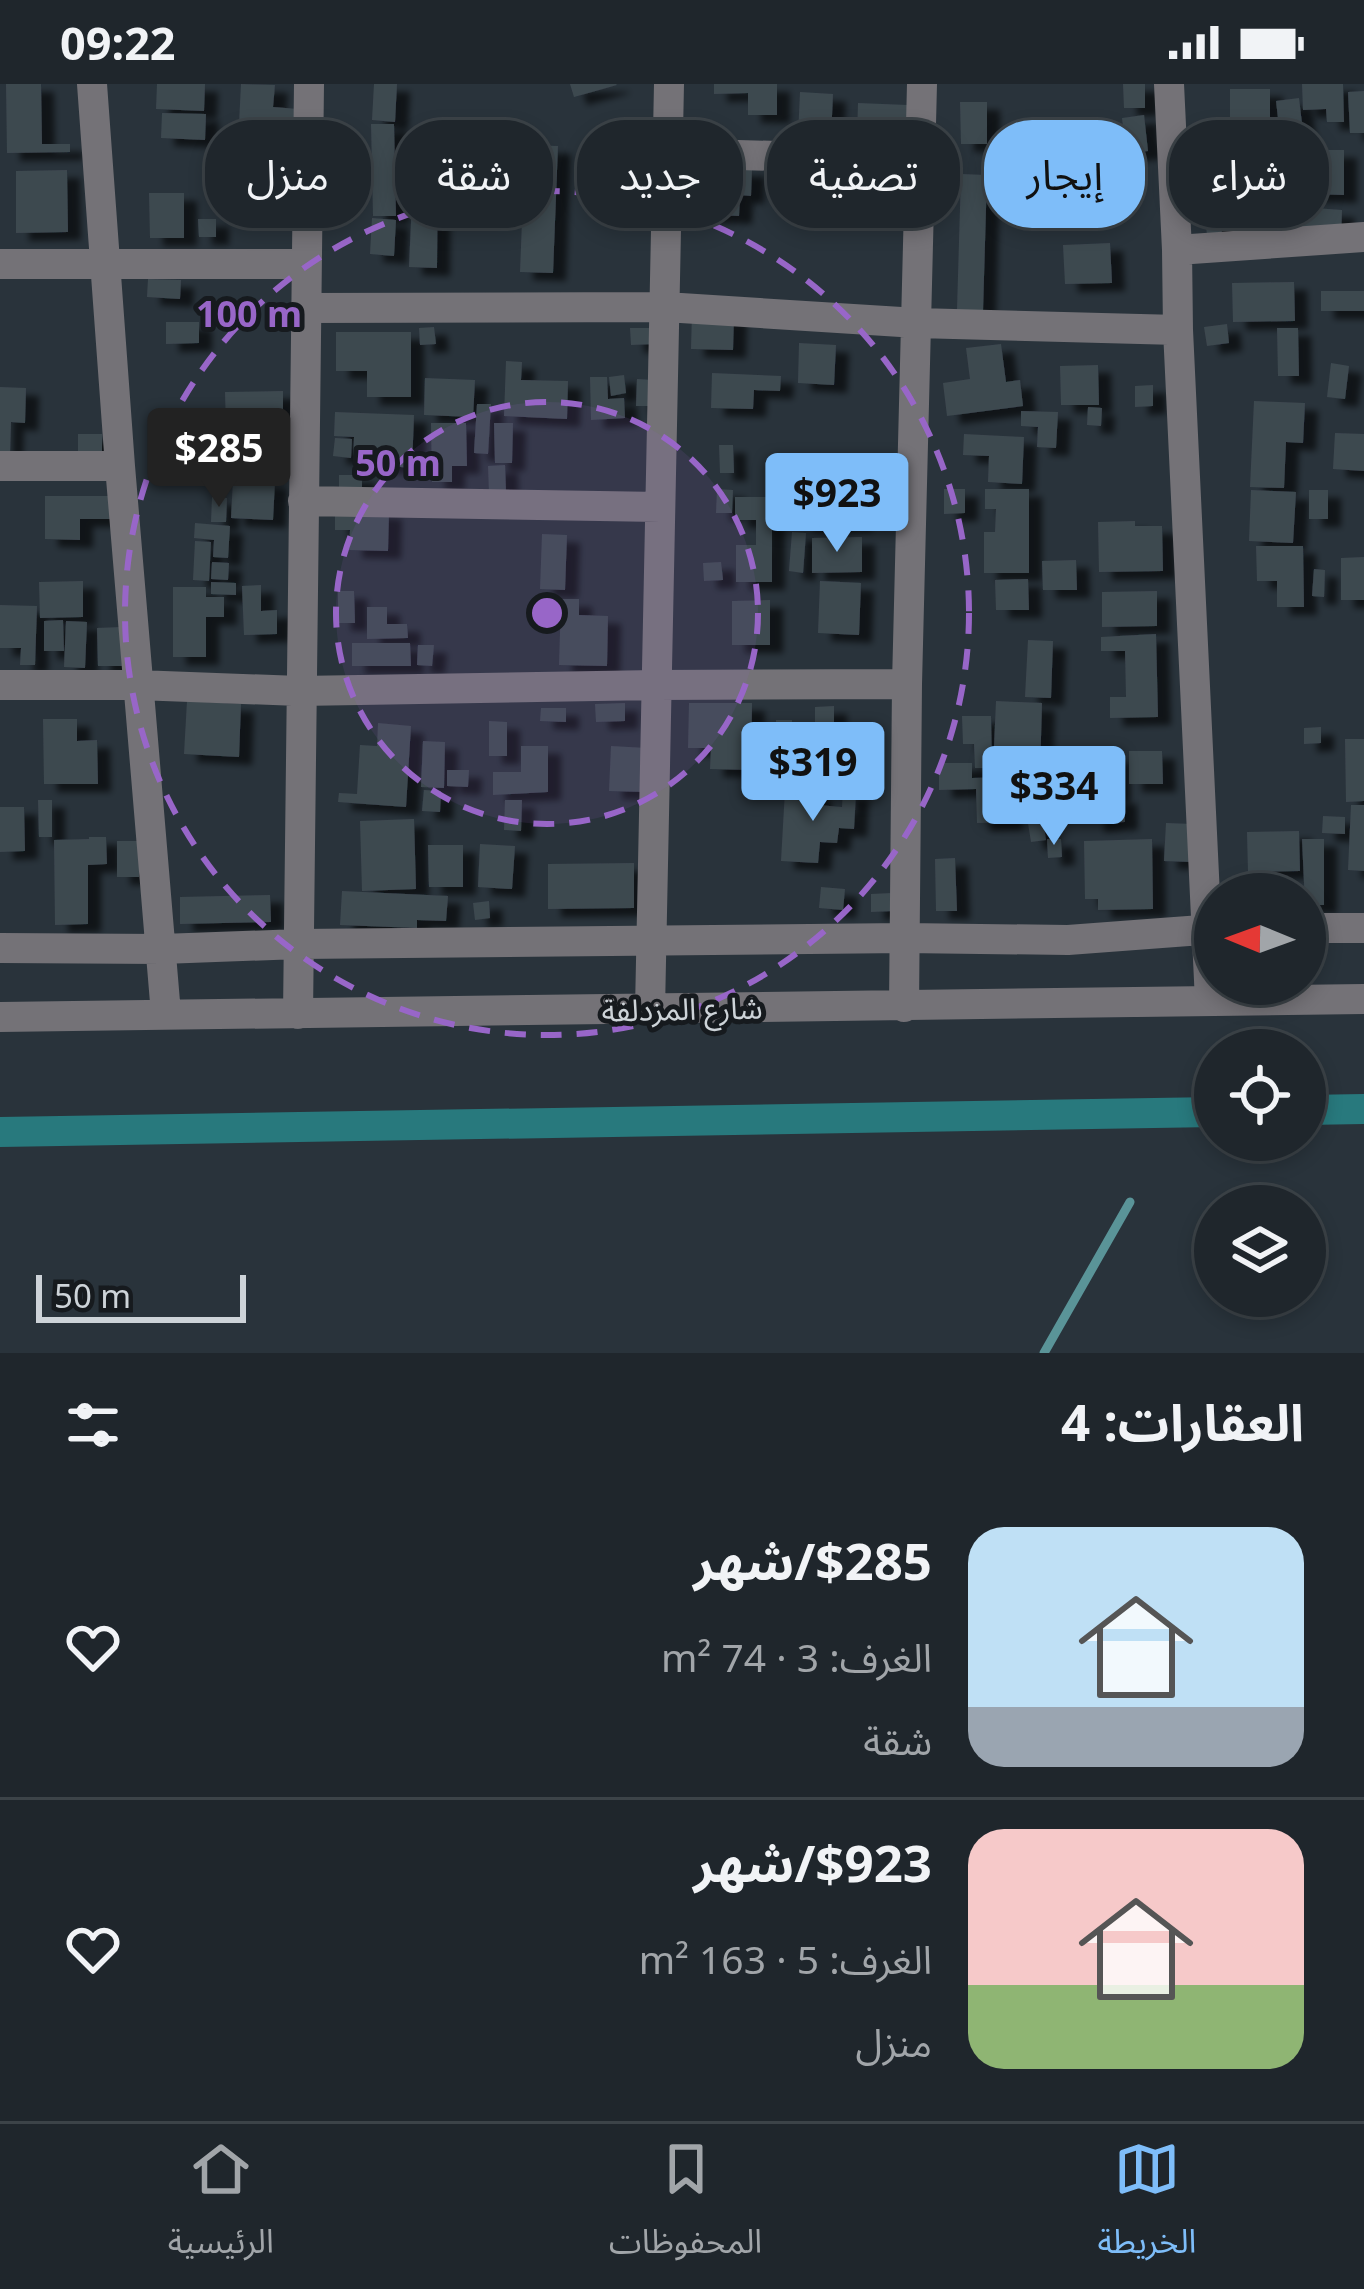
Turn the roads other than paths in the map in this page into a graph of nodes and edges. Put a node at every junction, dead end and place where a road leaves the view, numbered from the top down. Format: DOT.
graph roads {
  1 [pos="92,84"];
  2 [pos="309,84"];
  3 [pos="669,84"];
  4 [pos="922,84"];
  5 [pos="1169,84"];
  6 [pos="668,120"];
  7 [pos="921,120"];
  8 [pos="667,228"];
  9 [pos="919,228"];
  10 [pos="1364,238"];
  11 [pos="1177,250"];
  12 [pos="0,264"];
  13 [pos="104,264"];
  14 [pos="306,264"];
  15 [pos="665,307"];
  16 [pos="308,308"];
  17 [pos="917,323"];
  18 [pos="1178,330"];
  19 [pos="0,466"];
  20 [pos="119,466"];
  21 [pos="303,501"];
  22 [pos="660,507"];
  23 [pos="907,684"];
  24 [pos="0,685"];
  25 [pos="137,685"];
  26 [pos="656,685"];
  27 [pos="299,691"];
  28 [pos="1208,873"];
  29 [pos="1326,928"];
  30 [pos="1364,928"];
  31 [pos="1194,930"];
  32 [pos="905,938"];
  33 [pos="651,942"];
  34 [pos="299,944"];
  35 [pos="0,948"];
  36 [pos="162,949"];
  37 [pos="1326,999"];
  38 [pos="1364,999"];
  39 [pos="1194,1001"];
  40 [pos="904,1007"];
  41 [pos="650,1010"];
  42 [pos="298,1013"];
  43 [pos="166,1014"];
  44 [pos="0,1017"];
  1 -- 13 [label="street"];
  2 -- 14 [label="street"];
  3 -- 6 [label="street"];
  4 -- 7 [label="street"];
  5 -- 11 [label="street"];
  8 -- 15 [label="street"];
  9 -- 17 [label="street"];
  10 -- 11 [label="street"];
  11 -- 18 [label="street"];
  12 -- 13 [label="street"];
  13 -- 14 [label="street"];
  13 -- 20 [label="street"];
  14 -- 16 [label="street"];
  15 -- 16 [label="street"];
  15 -- 17 [label="street"];
  15 -- 22 [label="street"];
  16 -- 21 [label="street"];
  17 -- 18 [label="street"];
  17 -- 23 [label="street"];
  18 -- 28 [label="street"];
  19 -- 20 [label="street"];
  20 -- 25 [label="street"];
  21 -- 22 [label="street"];
  21 -- 27 [label="street"];
  22 -- 26 [label="street"];
  23 -- 26 [label="street"];
  23 -- 32 [label="street"];
  24 -- 25 [label="street"];
  25 -- 27 [label="street"];
  25 -- 36 [label="street"];
  26 -- 27 [label="street"];
  26 -- 33 [label="street"];
  27 -- 34 [label="street"];
  29 -- 30 [label="street"];
  31 -- 32 [label="street"];
  32 -- 33 [label="street"];
  32 -- 40 [label="street"];
  33 -- 34 [label="street"];
  33 -- 41 [label="street"];
  34 -- 36 [label="street"];
  34 -- 42 [label="street"];
  35 -- 36 [label="street"];
  36 -- 43 [label="street"];
  37 -- 38 [label="street, شارع المزدلفة"];
  39 -- 40 [label="street, شارع المزدلفة"];
  40 -- 41 [label="street, شارع المزدلفة"];
  41 -- 42 [label="street, شارع المزدلفة"];
  42 -- 43 [label="street, شارع المزدلفة"];
  43 -- 44 [label="street, شارع المزدلفة"];
}
